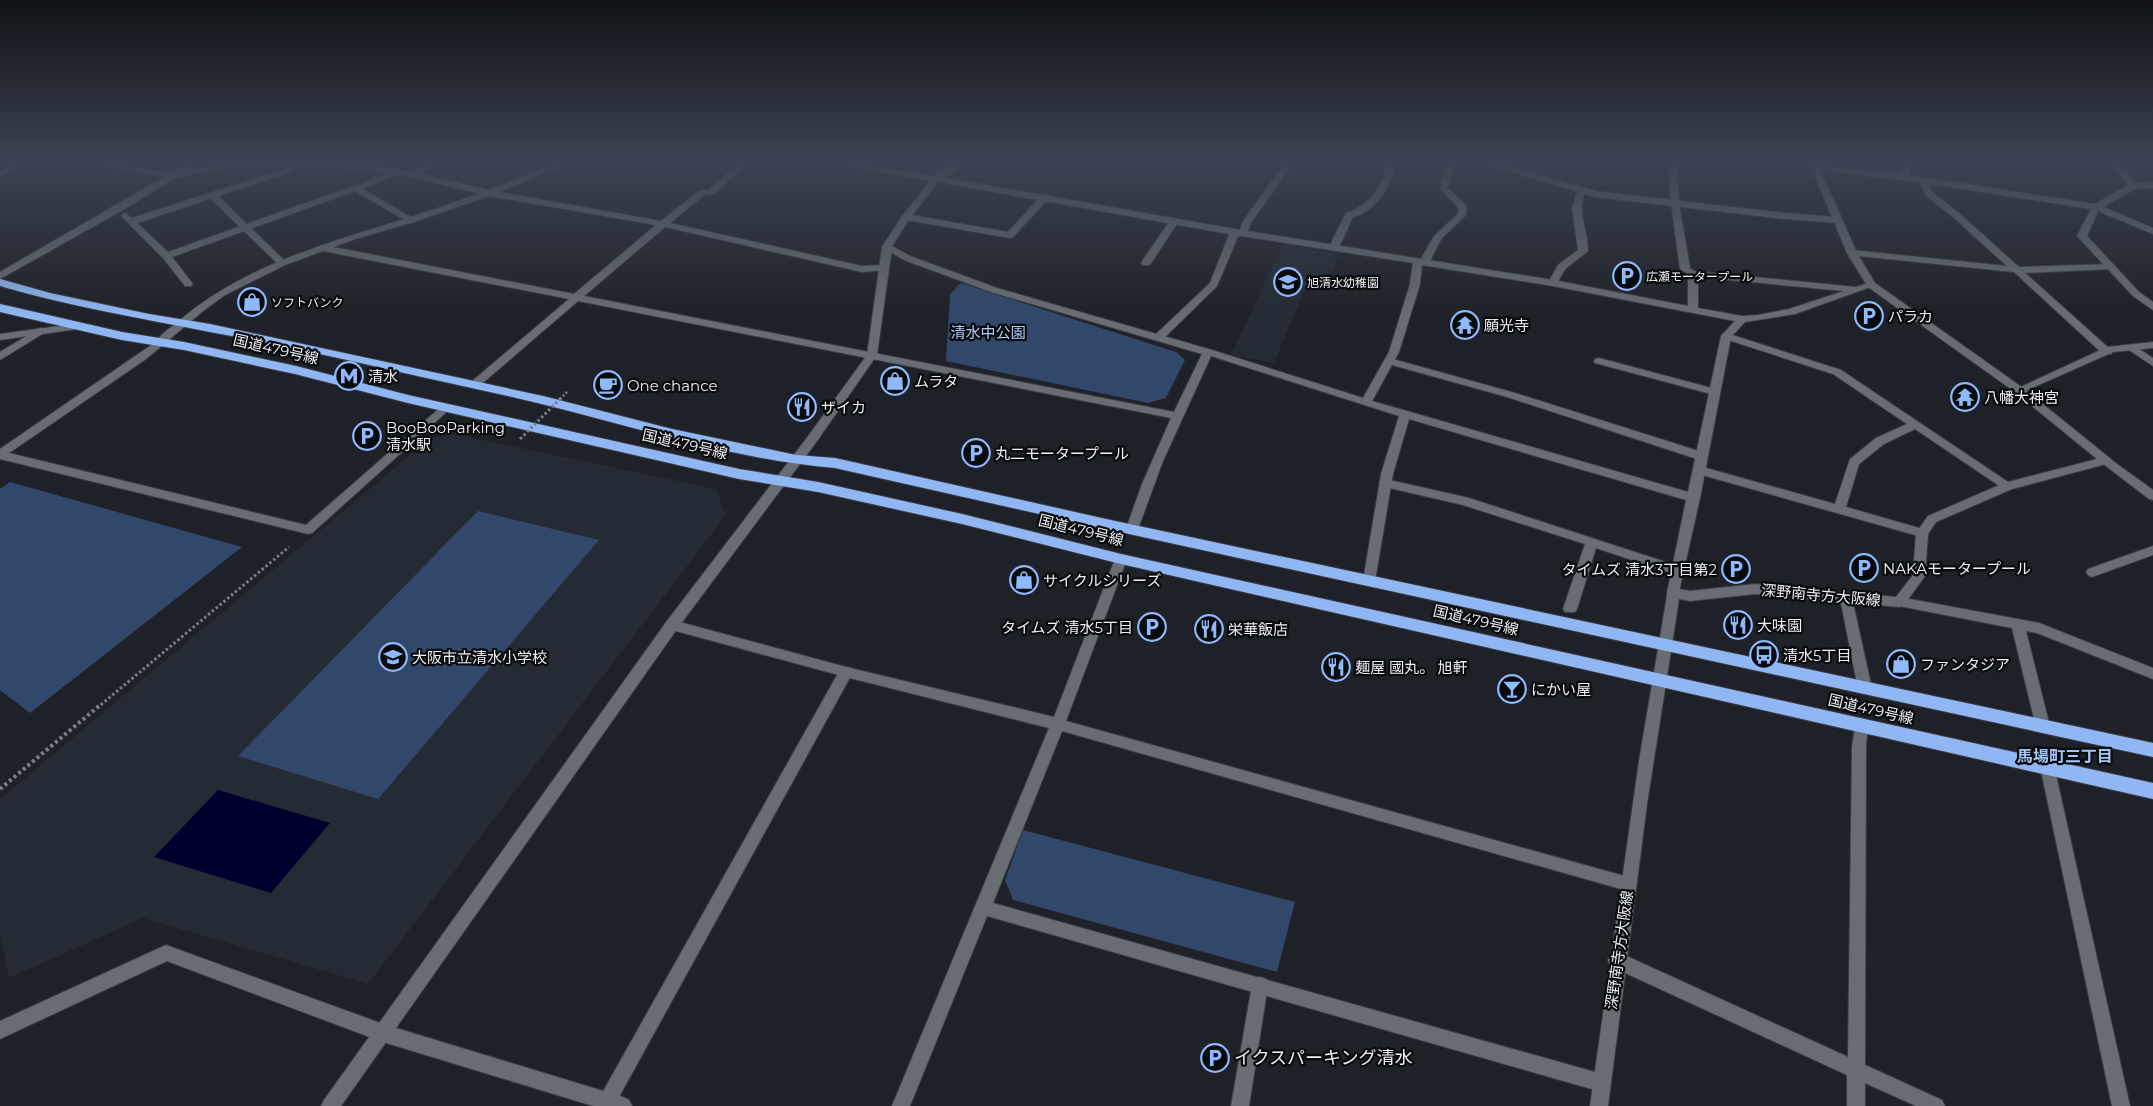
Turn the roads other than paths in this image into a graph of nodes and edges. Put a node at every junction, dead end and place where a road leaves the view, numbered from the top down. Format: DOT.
graph roads {
  1 [pos="113,212"];
  2 [pos="120,212"];
  3 [pos="162,212"];
  4 [pos="229,212"];
  5 [pos="290,212"];
  6 [pos="397,212"];
  7 [pos="435,212"];
  8 [pos="593,212"];
  9 [pos="679,212"];
  10 [pos="910,212"];
  11 [pos="1032,212"];
  12 [pos="1124,212"];
  13 [pos="1255,212"];
  14 [pos="1360,212"];
  15 [pos="1462,212"];
  16 [pos="1576,212"];
  17 [pos="1676,212"];
  18 [pos="1748,212"];
  19 [pos="1833,212"];
  20 [pos="1952,212"];
  21 [pos="2094,212"];
  22 [pos="2107,212"];
  23 [pos="906,217"];
  24 [pos="411,220"];
  25 [pos="1837,220"];
  26 [pos="1174,221"];
  27 [pos="130,222"];
  28 [pos="663,224"];
  29 [pos="245,228"];
  30 [pos="2153,231"];
  31 [pos="1239,232"];
  32 [pos="887,246"];
  33 [pos="1334,247"];
  34 [pos="323,248"];
  35 [pos="1852,252"];
  36 [pos="166,256"];
  37 [pos="1422,260"];
  38 [pos="282,263"];
  39 [pos="1146,263"];
  40 [pos="2110,266"];
  41 [pos="883,268"];
  42 [pos="2018,270"];
  43 [pos="1693,274"];
  44 [pos="0,276"];
  45 [pos="0,282"];
  46 [pos="1553,283"];
  47 [pos="188,284"];
  48 [pos="1870,285"];
  49 [pos="1857,289"];
  50 [pos="575,298"];
  51 [pos="2153,307"];
  52 [pos="0,308"];
  53 [pos="1692,309"];
  54 [pos="1742,319"];
  55 [pos="182,323"];
  56 [pos="80,326"];
  57 [pos="40,331"];
  58 [pos="1726,336"];
  59 [pos="0,337"];
  60 [pos="1158,338"];
  61 [pos="160,342"];
  62 [pos="2153,345"];
  63 [pos="2133,348"];
  64 [pos="1208,352"];
  65 [pos="2107,352"];
  66 [pos="872,355"];
  67 [pos="0,357"];
  68 [pos="1389,361"];
  69 [pos="1599,362"];
  70 [pos="2153,363"];
  71 [pos="474,385"];
  72 [pos="2019,390"];
  73 [pos="1715,392"];
  74 [pos="1366,402"];
  75 [pos="446,408"];
  76 [pos="1405,413"];
  77 [pos="1178,416"];
  78 [pos="1916,424"];
  79 [pos="0,454"];
  80 [pos="1701,456"];
  81 [pos="796,460"];
  82 [pos="2106,460"];
  83 [pos="1699,470"];
  84 [pos="780,481"];
  85 [pos="1385,483"];
  86 [pos="2008,486"];
  87 [pos="2153,496"];
  88 [pos="1694,498"];
  89 [pos="1839,511"];
  90 [pos="1132,529"];
  91 [pos="1922,533"];
  92 [pos="1592,541"];
  93 [pos="2153,550"];
  94 [pos="1121,559"];
  95 [pos="1677,570"];
  96 [pos="2092,572"];
  97 [pos="1369,581"];
  98 [pos="1673,593"];
  99 [pos="1846,598"];
  100 [pos="1899,602"];
  101 [pos="1570,609"];
  102 [pos="2018,624"];
  103 [pos="672,625"];
  104 [pos="1667,646"];
  105 [pos="846,672"];
  106 [pos="2153,674"];
  107 [pos="1661,680"];
  108 [pos="1866,688"];
  109 [pos="1058,724"];
  110 [pos="1861,724"];
  111 [pos="2043,728"];
  112 [pos="2153,750"];
  113 [pos="2047,766"];
  114 [pos="2153,791"];
  115 [pos="1628,884"];
  116 [pos="982,907"];
  117 [pos="1616,960"];
  118 [pos="1260,985"];
  119 [pos="0,1030"];
  120 [pos="383,1033"];
  121 [pos="1855,1068"];
  122 [pos="1602,1083"];
  123 [pos="615,1104"];
  124 [pos="330,1106"];
  125 [pos="901,1106"];
  126 [pos="1240,1106"];
  127 [pos="1599,1106"];
  128 [pos="1856,1106"];
  129 [pos="1936,1106"];
  130 [pos="2121,1106"];
  1 -- 44 [label="street"];
  2 -- 27 [label="street"];
  3 -- 27 [label="street"];
  4 -- 29 [label="street"];
  5 -- 29 [label="street"];
  6 -- 24 [label="street"];
  7 -- 24 [label="street"];
  8 -- 28 [label="street"];
  9 -- 28 [label="street"];
  10 -- 23 [label="street"];
  11 -- 23 [label="street"];
  12 -- 26 [label="street"];
  13 -- 31 [label="street"];
  14 -- 33 [label="street"];
  15 -- 37 [label="street"];
  16 -- 46 [label="street"];
  17 -- 43 [label="street"];
  18 -- 25 [label="street"];
  19 -- 25 [label="street"];
  20 -- 42 [label="street"];
  21 -- 40 [label="street"];
  22 -- 30 [label="street"];
  23 -- 32 [label="street"];
  24 -- 34 [label="street"];
  25 -- 35 [label="street"];
  26 -- 31 [label="street"];
  26 -- 39 [label="street"];
  27 -- 36 [label="street"];
  28 -- 41 [label="street"];
  28 -- 50 [label="street"];
  29 -- 36 [label="street"];
  29 -- 38 [label="street"];
  31 -- 33 [label="street"];
  31 -- 60 [label="street"];
  32 -- 41 [label="street"];
  32 -- 60 [label="street"];
  33 -- 37 [label="street"];
  34 -- 38 [label="street"];
  34 -- 50 [label="street"];
  35 -- 42 [label="street"];
  35 -- 48 [label="street"];
  36 -- 47 [label="street"];
  37 -- 46 [label="street"];
  37 -- 68 [label="street"];
  38 -- 55 [label="street"];
  40 -- 42 [label="street"];
  40 -- 51 [label="street"];
  41 -- 66 [label="street"];
  42 -- 65 [label="street"];
  43 -- 49 [label="street"];
  43 -- 53 [label="street"];
  45 -- 55 [label="highway, 国道479号線"];
  46 -- 53 [label="street"];
  48 -- 49 [label="street"];
  48 -- 72 [label="street"];
  49 -- 54 [label="street"];
  50 -- 66 [label="street"];
  50 -- 71 [label="street"];
  52 -- 56 [label="highway, 国道479号線"];
  53 -- 54 [label="street"];
  54 -- 58 [label="street"];
  55 -- 61 [label="street"];
  55 -- 71 [label="highway, 国道479号線"];
  56 -- 57 [label="street"];
  56 -- 61 [label="highway, 国道479号線"];
  57 -- 59 [label="street"];
  57 -- 67 [label="street"];
  58 -- 73 [label="street"];
  58 -- 78 [label="street"];
  60 -- 64 [label="street"];
  61 -- 75 [label="highway, 国道479号線"];
  61 -- 79 [label="street"];
  62 -- 63 [label="street"];
  63 -- 65 [label="street"];
  63 -- 70 [label="street"];
  64 -- 74 [label="street"];
  64 -- 77 [label="street"];
  65 -- 72 [label="street"];
  66 -- 77 [label="street"];
  66 -- 81 [label="street"];
  68 -- 74 [label="street"];
  68 -- 80 [label="street"];
  69 -- 73 [label="street"];
  71 -- 81 [label="highway, 国道479号線"];
  72 -- 82 [label="street"];
  73 -- 80 [label="street"];
  74 -- 76 [label="street"];
  75 -- 79 [label="street"];
  75 -- 84 [label="highway, 国道479号線"];
  76 -- 85 [label="street"];
  76 -- 88 [label="street"];
  77 -- 90 [label="street"];
  78 -- 86 [label="street"];
  78 -- 89 [label="street"];
  80 -- 83 [label="street"];
  81 -- 84 [label="street"];
  81 -- 90 [label="highway, 国道479号線"];
  82 -- 86 [label="street"];
  82 -- 87 [label="street"];
  83 -- 88 [label="street"];
  83 -- 89 [label="street"];
  84 -- 94 [label="highway, 国道479号線"];
  84 -- 103 [label="street"];
  85 -- 92 [label="street"];
  85 -- 97 [label="street"];
  86 -- 91 [label="street"];
  88 -- 95 [label="street"];
  89 -- 91 [label="street"];
  90 -- 97 [label="highway, 国道479号線"];
  91 -- 100 [label="street, 深野南寺方大阪線"];
  92 -- 95 [label="street"];
  92 -- 101 [label="street"];
  93 -- 96 [label="street"];
  94 -- 107 [label="highway, 国道479号線"];
  94 -- 109 [label="street"];
  95 -- 98 [label="street"];
  97 -- 104 [label="highway, 国道479号線"];
  98 -- 99 [label="street, 深野南寺方大阪線"];
  98 -- 104 [label="street, 深野南寺方大阪線"];
  99 -- 100 [label="street, 深野南寺方大阪線"];
  99 -- 108 [label="street"];
  100 -- 102 [label="street"];
  102 -- 106 [label="street"];
  102 -- 111 [label="street"];
  103 -- 105 [label="street"];
  103 -- 120 [label="street"];
  104 -- 107 [label="street, 深野南寺方大阪線"];
  104 -- 108 [label="highway, 国道479号線"];
  105 -- 109 [label="street"];
  105 -- 123 [label="street"];
  107 -- 110 [label="highway, 国道479号線"];
  107 -- 115 [label="street, 深野南寺方大阪線"];
  108 -- 111 [label="highway, 国道479号線"];
  109 -- 115 [label="street"];
  109 -- 116 [label="street"];
  110 -- 113 [label="highway, 国道479号線"];
  110 -- 121 [label="street"];
  111 -- 112 [label="highway, 国道479号線"];
  113 -- 114 [label="highway, 国道479号線"];
  113 -- 130 [label="street"];
  115 -- 117 [label="street, 深野南寺方大阪線"];
  116 -- 118 [label="street"];
  116 -- 125 [label="street"];
  117 -- 121 [label="street"];
  117 -- 122 [label="street, 深野南寺方大阪線"];
  118 -- 122 [label="street"];
  118 -- 126 [label="street"];
  119 -- 120 [label="street"];
  120 -- 123 [label="street"];
  120 -- 124 [label="street"];
  121 -- 128 [label="street"];
  121 -- 129 [label="street"];
  122 -- 127 [label="street, 深野南寺方大阪線"];
}
